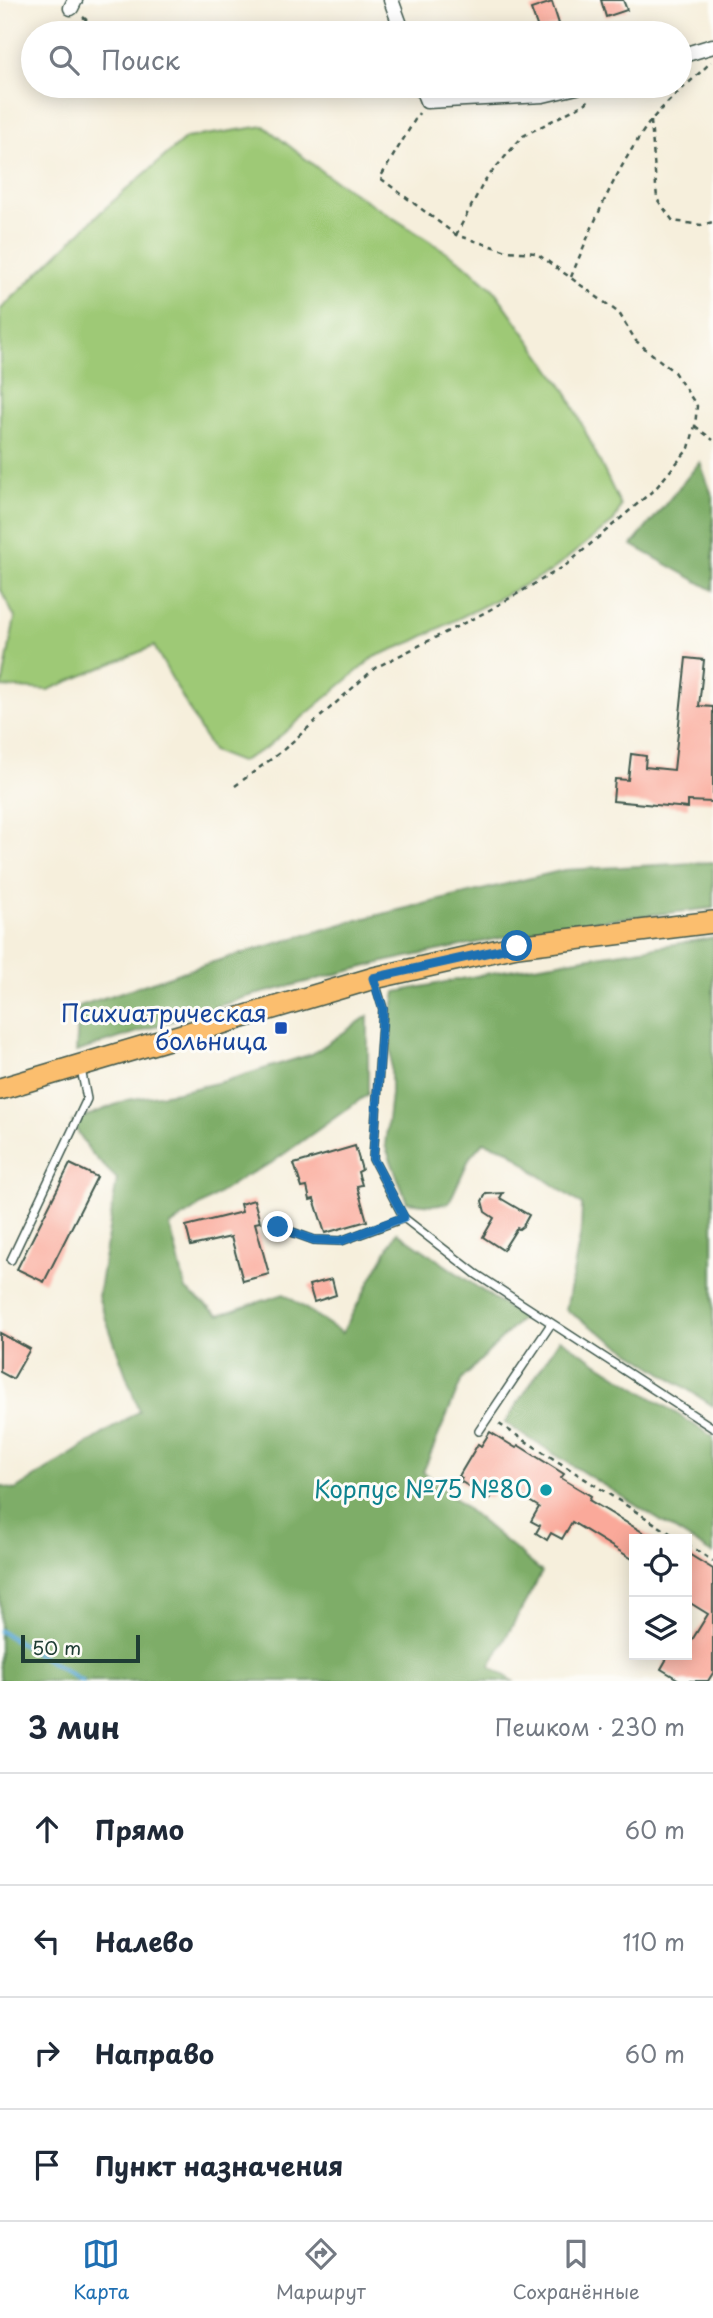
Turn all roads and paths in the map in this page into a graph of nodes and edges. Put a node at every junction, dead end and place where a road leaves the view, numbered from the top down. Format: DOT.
graph roads {
  1 [pos="391,0"];
  2 [pos="73,4"];
  3 [pos="91,21"];
  4 [pos="399,21"];
  5 [pos="713,46"];
  6 [pos="692,52"];
  7 [pos="713,60"];
  8 [pos="692,81"];
  9 [pos="426,98"];
  10 [pos="485,98"];
  11 [pos="586,98"];
  12 [pos="674,98"];
  13 [pos="427,101"];
  14 [pos="651,121"];
  15 [pos="713,222"];
  16 [pos="456,235"];
  17 [pos="571,278"];
  18 [pos="695,426"];
  19 [pos="713,440"];
  20 [pos="235,786"];
  21 [pos="713,922"];
  22 [pos="373,978"];
  23 [pos="81,1065"];
  24 [pos="0,1089"];
  25 [pos="404,1217"];
  26 [pos="278,1227"];
  27 [pos="11,1260"];
  28 [pos="551,1324"];
  29 [pos="488,1418"];
  30 [pos="713,1428"];
  31 [pos="479,1431"];
  32 [pos="671,1534"];
  33 [pos="692,1547"];
  34 [pos="713,1561"];
  1 -- 4 [label="street"];
  2 -- 3 [label="path"];
  5 -- 6 [label="street"];
  7 -- 8 [label="path"];
  9 -- 13 [label="street"];
  10 -- 13 [label="street"];
  11 -- 16 [label="path"];
  12 -- 14 [label="path"];
  13 -- 16 [label="path"];
  14 -- 15 [label="path"];
  14 -- 17 [label="path"];
  16 -- 17 [label="path"];
  17 -- 18 [label="path"];
  18 -- 19 [label="path"];
  18 -- 20 [label="path"];
  21 -- 22 [label="main road"];
  22 -- 23 [label="main road"];
  22 -- 25 [label="lane"];
  23 -- 24 [label="main road"];
  23 -- 27 [label="lane"];
  25 -- 26 [label="lane"];
  25 -- 28 [label="lane"];
  28 -- 29 [label="lane"];
  28 -- 30 [label="lane"];
  29 -- 31 [label="lane"];
  29 -- 32 [label="path"];
  33 -- 34 [label="path"];
}
